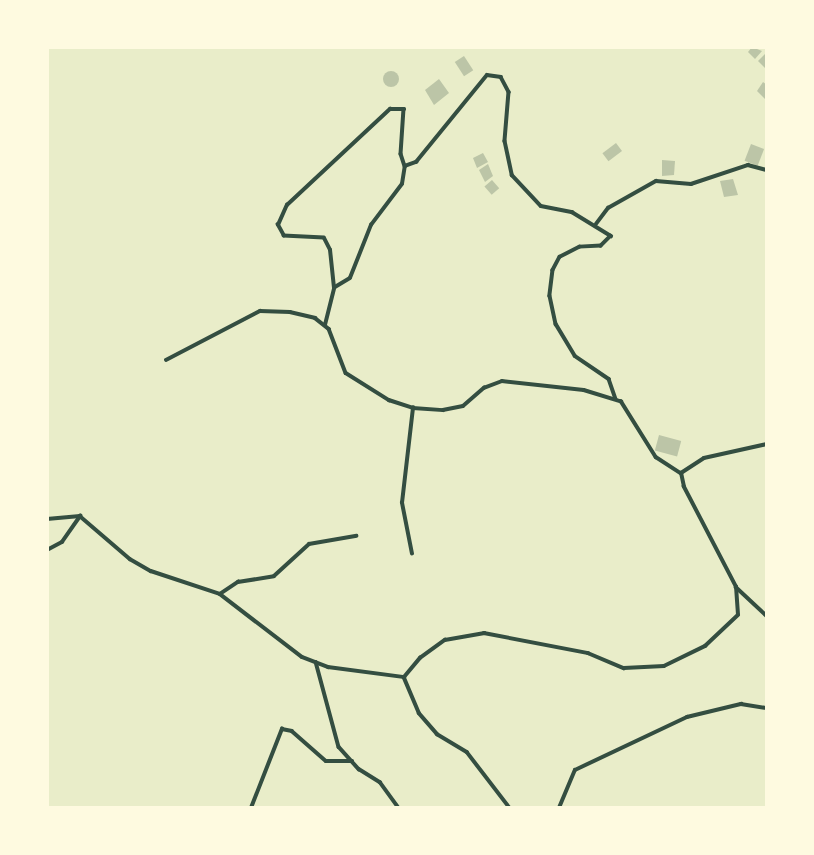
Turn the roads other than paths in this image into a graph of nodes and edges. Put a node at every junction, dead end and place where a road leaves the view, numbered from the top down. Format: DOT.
graph roads {
  1 [pos="405,166"];
  2 [pos="767,170"];
  3 [pos="595,225"];
  4 [pos="334,288"];
  5 [pos="325,325"];
  6 [pos="166,360"];
  7 [pos="616,399"];
  8 [pos="413,408"];
  9 [pos="767,443"];
  10 [pos="681,473"];
  11 [pos="80,516"];
  12 [pos="47,519"];
  13 [pos="356,536"];
  14 [pos="47,550"];
  15 [pos="412,554"];
  16 [pos="736,587"];
  17 [pos="220,594"];
  18 [pos="767,616"];
  19 [pos="316,662"];
  20 [pos="404,677"];
  21 [pos="767,708"];
  22 [pos="352,761"];
  23 [pos="250,808"];
  24 [pos="400,808"];
  25 [pos="510,808"];
  26 [pos="559,808"];
  1 -- 3 [label="street"];
  1 -- 4 [label="street"];
  1 -- 4 [label="street"];
  2 -- 3 [label="street"];
  3 -- 7 [label="street"];
  4 -- 5 [label="street"];
  5 -- 6 [label="street"];
  5 -- 8 [label="street"];
  7 -- 8 [label="street"];
  7 -- 10 [label="street"];
  8 -- 15 [label="street"];
  9 -- 10 [label="street"];
  10 -- 16 [label="street"];
  11 -- 12 [label="street"];
  11 -- 14 [label="street"];
  11 -- 17 [label="street"];
  13 -- 17 [label="street"];
  16 -- 18 [label="street"];
  16 -- 20 [label="street"];
  17 -- 19 [label="street"];
  19 -- 20 [label="street"];
  19 -- 22 [label="street"];
  20 -- 25 [label="street"];
  21 -- 26 [label="street"];
  22 -- 23 [label="street"];
  22 -- 24 [label="street"];
}
